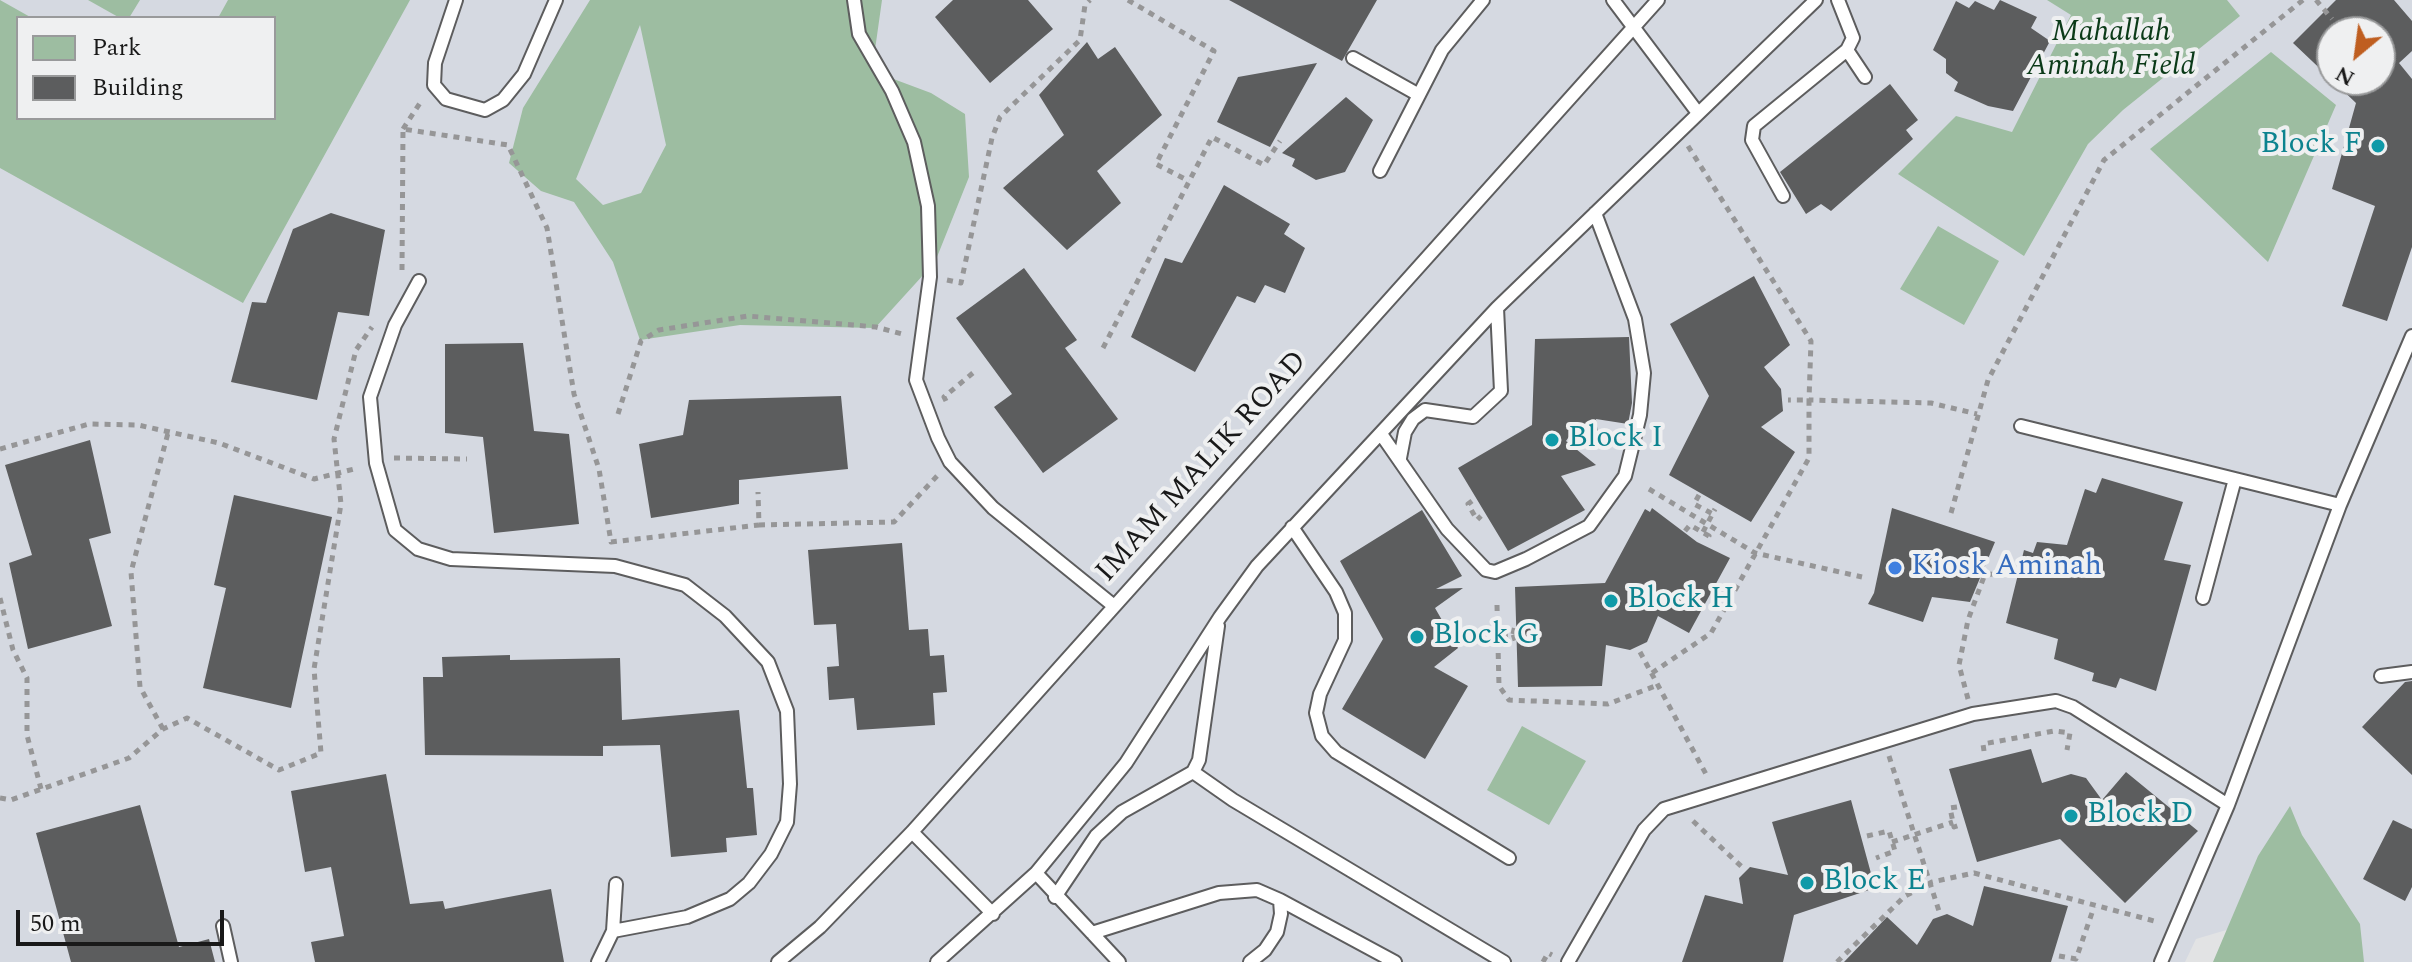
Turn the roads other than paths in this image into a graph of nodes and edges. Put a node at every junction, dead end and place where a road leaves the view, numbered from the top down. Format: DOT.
graph roads {
  1 [pos="456,0"];
  2 [pos="556,0"];
  3 [pos="854,0"];
  4 [pos="1483,0"];
  5 [pos="1613,0"];
  6 [pos="1658,0"];
  7 [pos="1816,0"];
  8 [pos="1838,0"];
  9 [pos="1635,28"];
  10 [pos="1847,50"];
  11 [pos="1353,58"];
  12 [pos="1865,77"];
  13 [pos="1419,95"];
  14 [pos="1698,113"];
  15 [pos="1380,171"];
  16 [pos="1783,196"];
  17 [pos="1595,213"];
  18 [pos="419,281"];
  19 [pos="1497,308"];
  20 [pos="2412,336"];
  21 [pos="2021,426"];
  22 [pos="1381,434"];
  23 [pos="1400,458"];
  24 [pos="2235,479"];
  25 [pos="2340,505"];
  26 [pos="1292,527"];
  27 [pos="2203,598"];
  28 [pos="1114,606"];
  29 [pos="1220,617"];
  30 [pos="2412,672"];
  31 [pos="2381,676"];
  32 [pos="1193,772"];
  33 [pos="2228,805"];
  34 [pos="912,832"];
  35 [pos="1509,858"];
  36 [pos="1036,873"];
  37 [pos="616,884"];
  38 [pos="1055,897"];
  39 [pos="1280,900"];
  40 [pos="993,914"];
  41 [pos="223,926"];
  42 [pos="613,931"];
  43 [pos="1092,933"];
  44 [pos="231,962"];
  45 [pos="598,962"];
  46 [pos="778,962"];
  47 [pos="937,962"];
  48 [pos="1119,962"];
  49 [pos="1250,962"];
  50 [pos="1395,962"];
  51 [pos="1504,962"];
  52 [pos="1568,962"];
  53 [pos="2161,962"];
  1 -- 2 [label="lane"];
  3 -- 28 [label="lane"];
  4 -- 13 [label="lane"];
  5 -- 9 [label="lane"];
  6 -- 9 [label="lane, IMAM MALIK ROAD"];
  7 -- 14 [label="lane"];
  8 -- 10 [label="lane"];
  9 -- 14 [label="lane"];
  9 -- 28 [label="lane, IMAM MALIK ROAD"];
  10 -- 12 [label="lane"];
  10 -- 16 [label="lane"];
  11 -- 13 [label="lane"];
  13 -- 15 [label="lane"];
  14 -- 17 [label="lane"];
  17 -- 19 [label="lane"];
  17 -- 23 [label="lane"];
  18 -- 42 [label="lane"];
  19 -- 22 [label="lane"];
  19 -- 23 [label="lane"];
  20 -- 25 [label="lane"];
  21 -- 24 [label="lane"];
  22 -- 23 [label="lane"];
  22 -- 26 [label="lane"];
  24 -- 25 [label="lane"];
  24 -- 27 [label="lane"];
  25 -- 33 [label="lane"];
  26 -- 29 [label="lane"];
  26 -- 35 [label="lane"];
  28 -- 34 [label="lane, IMAM MALIK ROAD"];
  29 -- 32 [label="lane"];
  29 -- 36 [label="lane"];
  30 -- 31 [label="lane"];
  32 -- 38 [label="lane"];
  32 -- 51 [label="lane"];
  33 -- 52 [label="lane"];
  33 -- 53 [label="lane"];
  34 -- 40 [label="lane"];
  34 -- 46 [label="lane, IMAM MALIK ROAD"];
  36 -- 38 [label="lane"];
  36 -- 40 [label="lane"];
  37 -- 42 [label="lane"];
  38 -- 43 [label="lane"];
  39 -- 43 [label="lane"];
  39 -- 49 [label="lane"];
  39 -- 50 [label="lane"];
  40 -- 47 [label="lane"];
  41 -- 44 [label="lane"];
  42 -- 45 [label="lane"];
  43 -- 48 [label="lane"];
}
